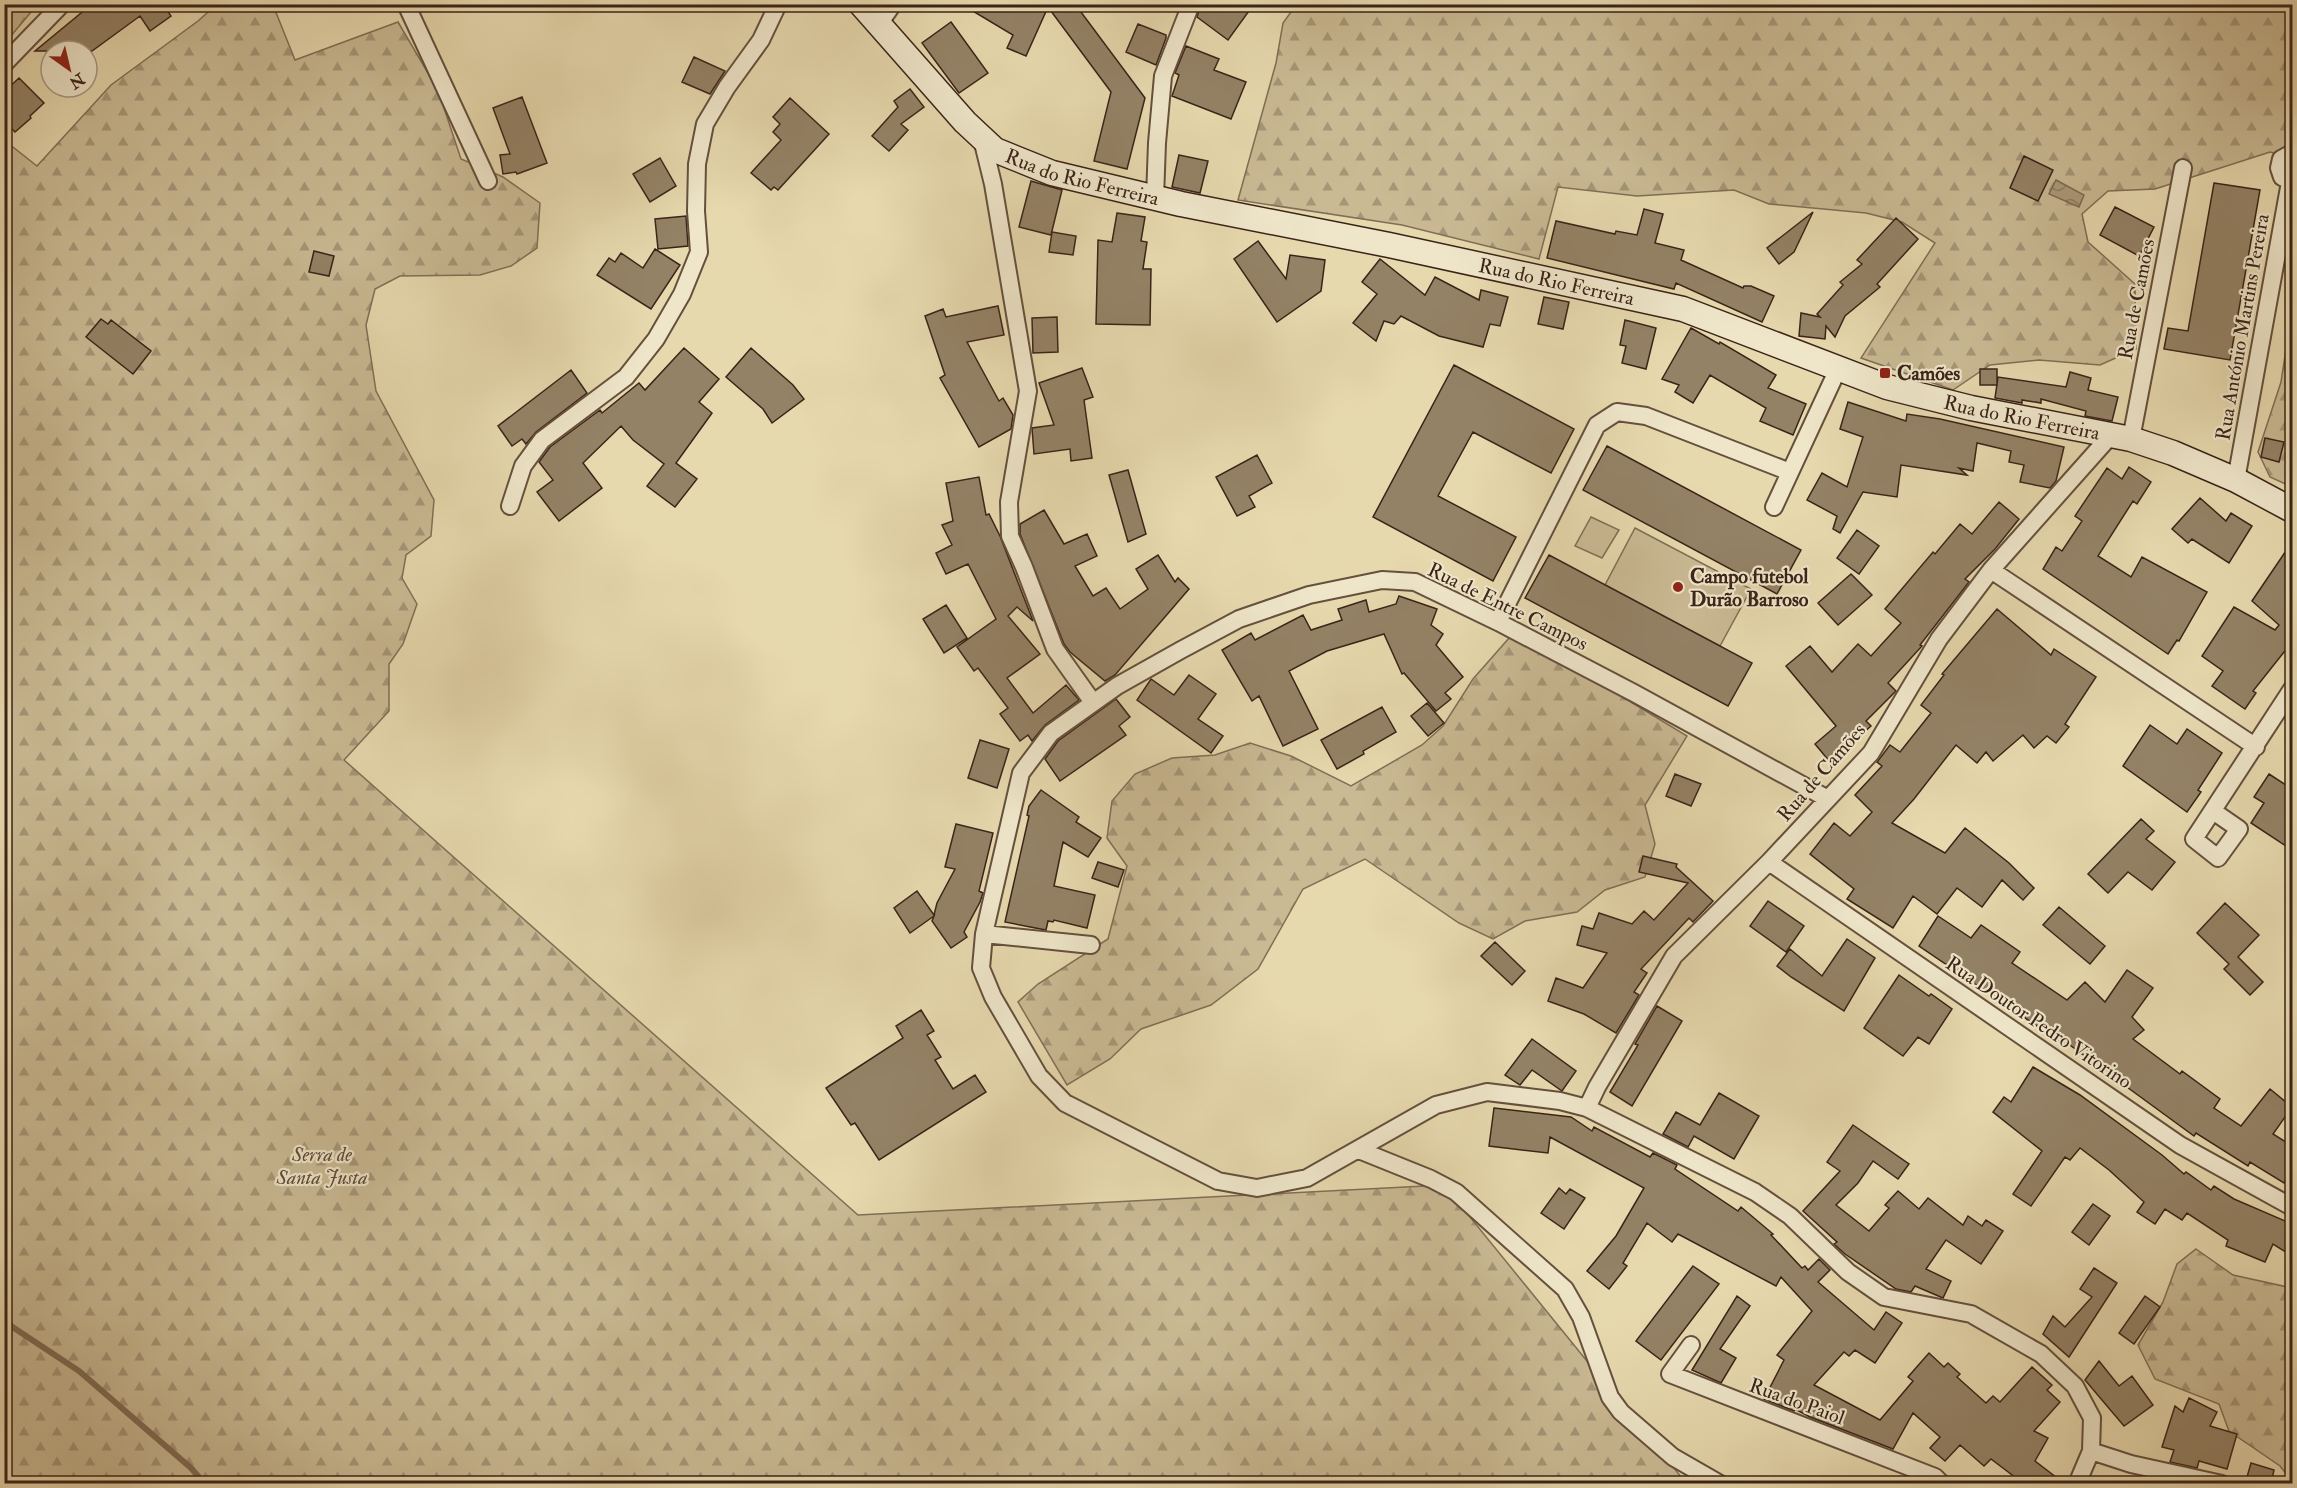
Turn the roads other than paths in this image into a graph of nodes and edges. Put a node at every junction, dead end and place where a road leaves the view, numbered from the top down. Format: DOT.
graph roads {
  1 [pos="62,4"];
  2 [pos="406,4"];
  3 [pos="778,4"];
  4 [pos="861,4"];
  5 [pos="893,4"];
  6 [pos="1191,4"];
  7 [pos="879,24"];
  8 [pos="4,64"];
  9 [pos="982,138"];
  10 [pos="2292,153"];
  11 [pos="2183,168"];
  12 [pos="488,181"];
  13 [pos="2291,182"];
  14 [pos="1155,198"];
  15 [pos="1838,369"];
  16 [pos="2121,436"];
  17 [pos="1790,472"];
  18 [pos="2236,480"];
  19 [pos="510,506"];
  20 [pos="1774,507"];
  21 [pos="2292,510"];
  22 [pos="1991,570"];
  23 [pos="1498,622"];
  24 [pos="2292,689"];
  25 [pos="1092,702"];
  26 [pos="2256,747"];
  27 [pos="1827,799"];
  28 [pos="2213,812"];
  29 [pos="1769,862"];
  30 [pos="984,934"];
  31 [pos="1090,945"];
  32 [pos="1587,1108"];
  33 [pos="1359,1150"];
  34 [pos="2292,1207"];
  35 [pos="1691,1345"];
  36 [pos="2091,1451"];
  37 [pos="1720,1484"];
  38 [pos="1942,1484"];
  39 [pos="2077,1484"];
  40 [pos="2222,1484"];
  1 -- 8 [label="street"];
  2 -- 12 [label="street"];
  3 -- 19 [label="street"];
  4 -- 7 [label="street, Rua do Rio Ferreira"];
  5 -- 7 [label="street"];
  6 -- 14 [label="street"];
  7 -- 9 [label="street, Rua do Rio Ferreira"];
  9 -- 14 [label="street, Rua do Rio Ferreira"];
  9 -- 25 [label="street"];
  10 -- 13 [label="street, Rua António Martins Pereira"];
  11 -- 16 [label="street, Rua de Camões"];
  13 -- 18 [label="street, Rua António Martins Pereira"];
  14 -- 15 [label="street, Rua do Rio Ferreira"];
  15 -- 16 [label="street, Rua do Rio Ferreira"];
  15 -- 17 [label="street"];
  16 -- 18 [label="street, Rua do Rio Ferreira"];
  16 -- 22 [label="street, Rua de Camões"];
  17 -- 20 [label="street"];
  17 -- 23 [label="street"];
  18 -- 21 [label="street, Rua do Rio Ferreira"];
  22 -- 26 [label="street"];
  22 -- 27 [label="street, Rua de Camões"];
  23 -- 25 [label="street, Rua de Entre Campos"];
  23 -- 27 [label="street, Rua de Entre Campos"];
  24 -- 26 [label="street"];
  25 -- 30 [label="street, Rua de Entre Campos"];
  26 -- 28 [label="street"];
  27 -- 29 [label="street, Rua de Camões"];
  29 -- 32 [label="street, Rua de Camões"];
  29 -- 34 [label="street, Rua Doutor Pedro Vitorino"];
  30 -- 31 [label="street"];
  30 -- 33 [label="street, Rua de Entre Campos"];
  32 -- 33 [label="street, Rua de Entre Campos"];
  32 -- 36 [label="street, Rua de Entre Campos"];
  33 -- 37 [label="street"];
  35 -- 38 [label="street, Rua do Paiol"];
  36 -- 39 [label="street"];
  36 -- 40 [label="street"];
}
